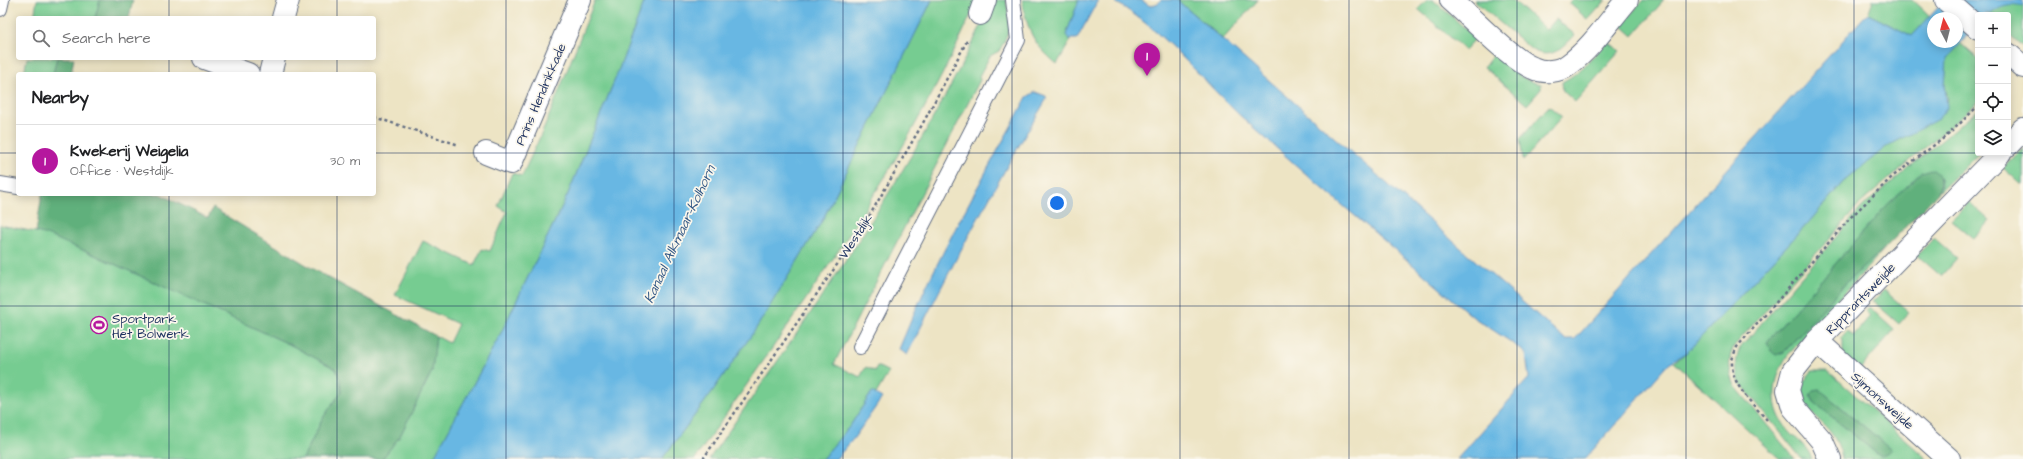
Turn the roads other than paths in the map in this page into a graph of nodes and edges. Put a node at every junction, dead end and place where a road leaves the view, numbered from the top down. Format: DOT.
graph roads {
  1 [pos="2,0"];
  2 [pos="288,0"];
  3 [pos="580,0"];
  4 [pos="1013,0"];
  5 [pos="1451,0"];
  6 [pos="1627,0"];
  7 [pos="1946,0"];
  8 [pos="0,9"];
  9 [pos="284,16"];
  10 [pos="1975,25"];
  11 [pos="2011,57"];
  12 [pos="210,60"];
  13 [pos="274,60"];
  14 [pos="2023,67"];
  15 [pos="242,72"];
  16 [pos="270,72"];
  17 [pos="2023,129"];
  18 [pos="2011,142"];
  19 [pos="486,153"];
  20 [pos="1997,156"];
  21 [pos="0,184"];
  22 [pos="16,187"];
  23 [pos="1817,341"];
  24 [pos="860,348"];
  25 [pos="1830,459"];
  26 [pos="1949,459"];
  1 -- 8 [label="lane"];
  2 -- 9 [label="street"];
  3 -- 19 [label="street, Prins Hendrikkade"];
  4 -- 24 [label="lane"];
  5 -- 6 [label="street"];
  7 -- 10 [label="street"];
  11 -- 14 [label="street"];
  12 -- 15 [label="street"];
  13 -- 16 [label="street"];
  17 -- 18 [label="street"];
  20 -- 23 [label="street, Ripprantsweijde"];
  21 -- 22 [label="lane"];
  23 -- 25 [label="street, Ripprantsweijde"];
  23 -- 26 [label="street, Sijmonsweijde"];
}
